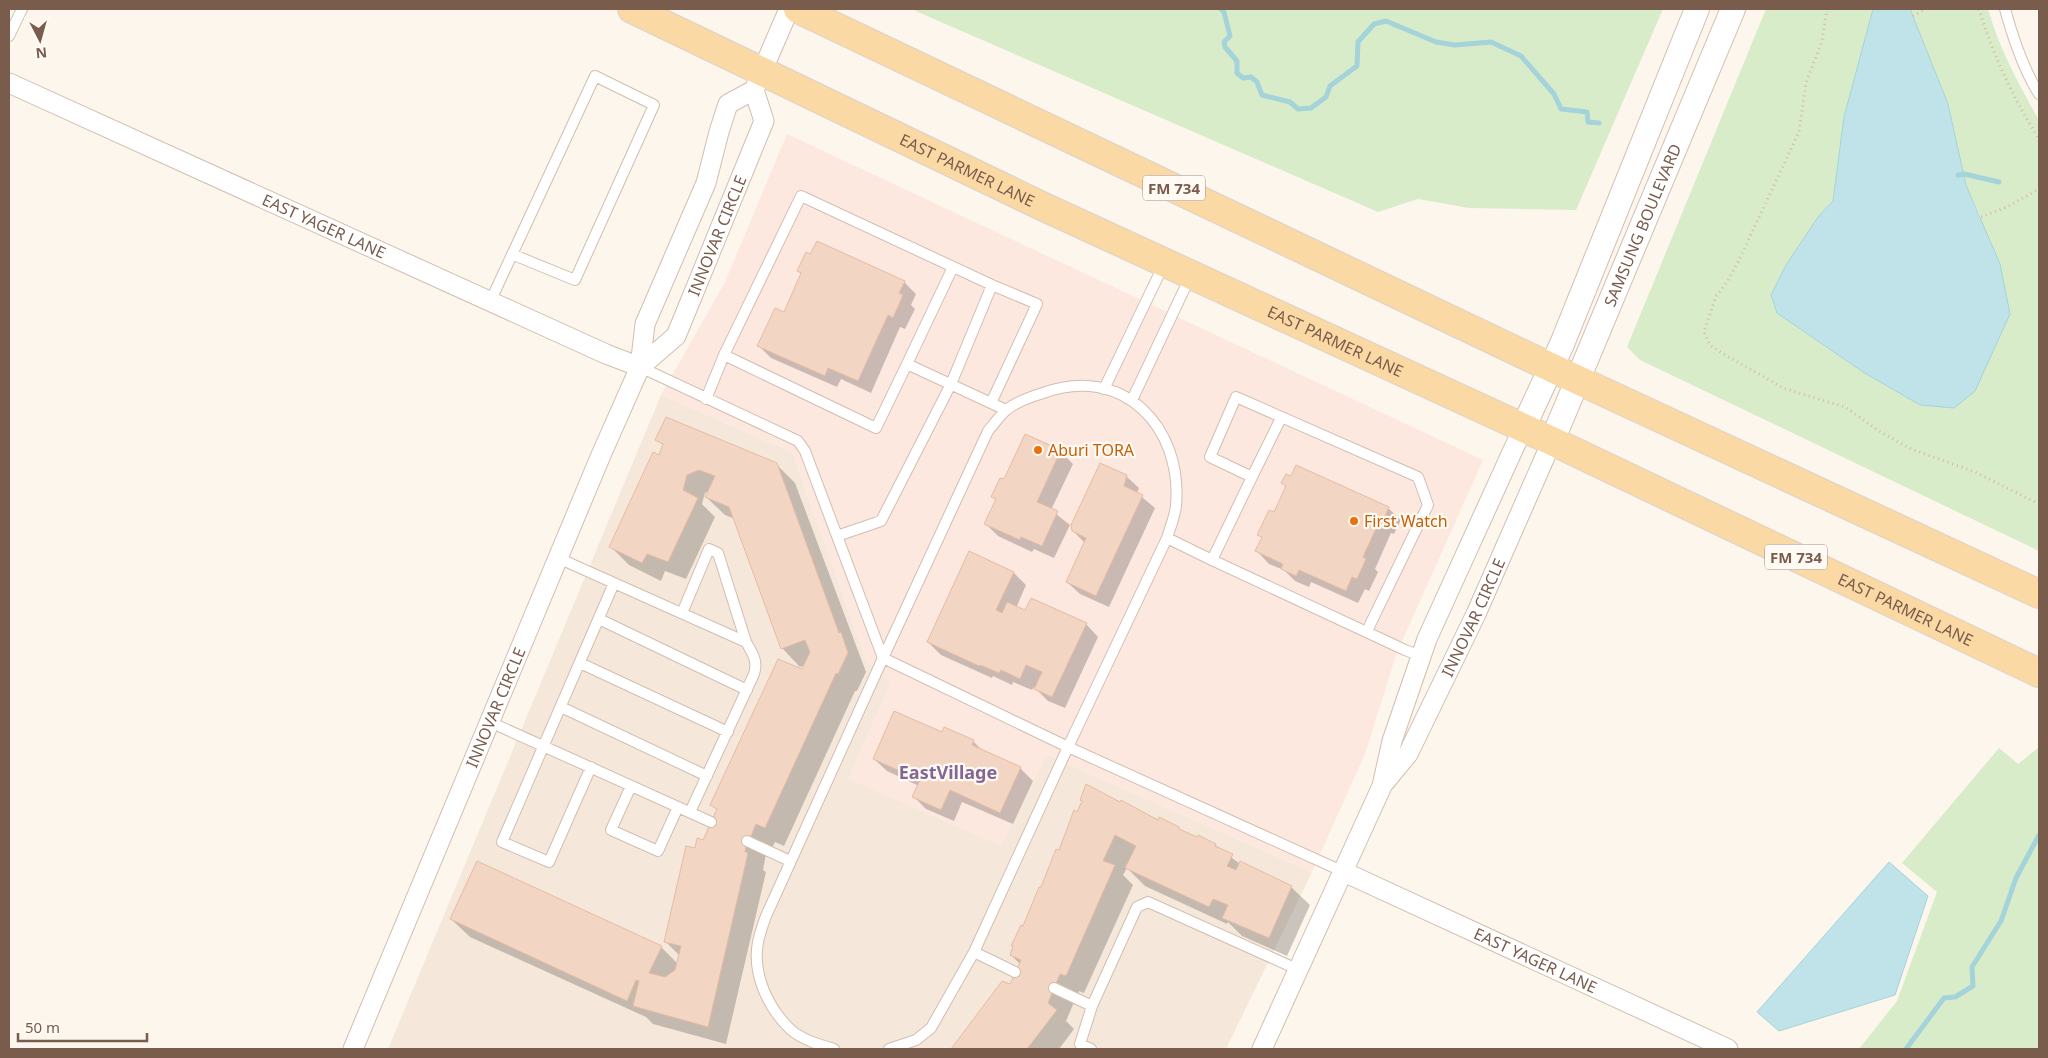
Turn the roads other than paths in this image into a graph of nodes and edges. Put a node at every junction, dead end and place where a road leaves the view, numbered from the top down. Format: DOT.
graph roads {
  1 [pos="22,9"];
  2 [pos="632,9"];
  3 [pos="789,9"];
  4 [pos="798,9"];
  5 [pos="1697,9"];
  6 [pos="1733,9"];
  7 [pos="2005,9"];
  8 [pos="9,36"];
  9 [pos="758,80"];
  10 [pos="9,83"];
  11 [pos="2039,94"];
  12 [pos="514,255"];
  13 [pos="1165,263"];
  14 [pos="953,267"];
  15 [pos="1191,275"];
  16 [pos="992,285"];
  17 [pos="490,302"];
  18 [pos="724,355"];
  19 [pos="907,364"];
  20 [pos="640,367"];
  21 [pos="1550,367"];
  22 [pos="1578,380"];
  23 [pos="951,384"];
  24 [pos="1104,389"];
  25 [pos="706,399"];
  26 [pos="1132,400"];
  27 [pos="991,403"];
  28 [pos="1006,410"];
  29 [pos="1281,418"];
  30 [pos="1524,428"];
  31 [pos="1552,441"];
  32 [pos="1252,477"];
  33 [pos="837,536"];
  34 [pos="1167,538"];
  35 [pos="558,558"];
  36 [pos="1212,560"];
  37 [pos="614,583"];
  38 [pos="2039,594"];
  39 [pos="682,614"];
  40 [pos="598,619"];
  41 [pos="1367,631"];
  42 [pos="746,642"];
  43 [pos="1421,656"];
  44 [pos="883,658"];
  45 [pos="580,663"];
  46 [pos="2039,672"];
  47 [pos="747,690"];
  48 [pos="560,707"];
  49 [pos="490,722"];
  50 [pos="728,732"];
  51 [pos="544,746"];
  52 [pos="1068,747"];
  53 [pos="591,767"];
  54 [pos="707,776"];
  55 [pos="632,786"];
  56 [pos="1382,786"];
  57 [pos="678,807"];
  58 [pos="690,812"];
  59 [pos="711,822"];
  60 [pos="747,841"];
  61 [pos="790,862"];
  62 [pos="1344,872"];
  63 [pos="974,952"];
  64 [pos="1299,970"];
  65 [pos="1016,972"];
  66 [pos="1054,988"];
  67 [pos="1092,1006"];
  68 [pos="353,1049"];
  69 [pos="834,1049"];
  70 [pos="889,1049"];
  71 [pos="1091,1049"];
  72 [pos="1262,1049"];
  73 [pos="1728,1049"];
  1 -- 8 [label="lane"];
  2 -- 9 [label="main road, EAST PARMER LANE / FM 734"];
  3 -- 9 [label="street"];
  4 -- 21 [label="main road, FM 734"];
  5 -- 21 [label="street, SAMSUNG BOULEVARD"];
  6 -- 22 [label="street, SAMSUNG BOULEVARD"];
  7 -- 11 [label="lane"];
  9 -- 13 [label="main road, EAST PARMER LANE / FM 734"];
  9 -- 20 [label="street, INNOVAR CIRCLE"];
  9 -- 20 [label="street, INNOVAR CIRCLE"];
  10 -- 17 [label="street, EAST YAGER LANE"];
  12 -- 12 [label="lane"];
  12 -- 17 [label="lane"];
  13 -- 15 [label="main road, EAST PARMER LANE / FM 734"];
  13 -- 24 [label="lane"];
  14 -- 16 [label="lane"];
  14 -- 18 [label="lane"];
  14 -- 19 [label="lane"];
  15 -- 26 [label="lane"];
  15 -- 30 [label="main road, EAST PARMER LANE / FM 734"];
  16 -- 23 [label="lane"];
  16 -- 27 [label="lane"];
  17 -- 20 [label="street, EAST YAGER LANE"];
  18 -- 19 [label="lane"];
  18 -- 25 [label="lane"];
  19 -- 23 [label="lane"];
  20 -- 25 [label="lane"];
  20 -- 35 [label="street, INNOVAR CIRCLE"];
  21 -- 22 [label="main road, FM 734"];
  21 -- 30 [label="street, SAMSUNG BOULEVARD"];
  22 -- 31 [label="street, SAMSUNG BOULEVARD"];
  22 -- 38 [label="main road, FM 734"];
  23 -- 27 [label="lane"];
  23 -- 33 [label="lane"];
  24 -- 26 [label="lane"];
  24 -- 28 [label="lane"];
  25 -- 33 [label="lane"];
  26 -- 34 [label="lane"];
  27 -- 28 [label="lane"];
  28 -- 44 [label="lane"];
  29 -- 32 [label="lane"];
  29 -- 32 [label="lane"];
  29 -- 41 [label="lane"];
  30 -- 31 [label="main road, EAST PARMER LANE / FM 734"];
  30 -- 43 [label="street, INNOVAR CIRCLE"];
  31 -- 46 [label="main road, EAST PARMER LANE / FM 734"];
  31 -- 56 [label="street, INNOVAR CIRCLE"];
  32 -- 36 [label="lane"];
  33 -- 44 [label="lane"];
  34 -- 36 [label="lane"];
  34 -- 52 [label="lane"];
  35 -- 37 [label="lane"];
  35 -- 49 [label="street, INNOVAR CIRCLE"];
  36 -- 41 [label="lane"];
  37 -- 39 [label="lane"];
  37 -- 40 [label="lane"];
  39 -- 42 [label="lane"];
  39 -- 42 [label="lane"];
  40 -- 45 [label="lane"];
  40 -- 47 [label="lane"];
  41 -- 43 [label="lane"];
  42 -- 47 [label="lane"];
  43 -- 56 [label="street, INNOVAR CIRCLE"];
  44 -- 52 [label="lane"];
  44 -- 61 [label="lane"];
  45 -- 48 [label="lane"];
  45 -- 50 [label="lane"];
  47 -- 50 [label="lane"];
  48 -- 51 [label="lane"];
  48 -- 54 [label="lane"];
  49 -- 51 [label="lane"];
  49 -- 68 [label="street, INNOVAR CIRCLE"];
  50 -- 54 [label="lane"];
  51 -- 53 [label="lane"];
  51 -- 53 [label="lane"];
  52 -- 62 [label="lane"];
  52 -- 63 [label="lane"];
  53 -- 55 [label="lane"];
  54 -- 58 [label="lane"];
  55 -- 57 [label="lane"];
  55 -- 57 [label="lane"];
  56 -- 62 [label="street, INNOVAR CIRCLE"];
  57 -- 58 [label="lane"];
  58 -- 59 [label="lane"];
  60 -- 61 [label="lane"];
  61 -- 69 [label="lane"];
  62 -- 64 [label="street, INNOVAR CIRCLE"];
  62 -- 73 [label="street, EAST YAGER LANE"];
  63 -- 65 [label="lane"];
  63 -- 70 [label="lane"];
  64 -- 67 [label="lane"];
  64 -- 72 [label="street, INNOVAR CIRCLE"];
  66 -- 67 [label="lane"];
  67 -- 71 [label="lane"];
}
